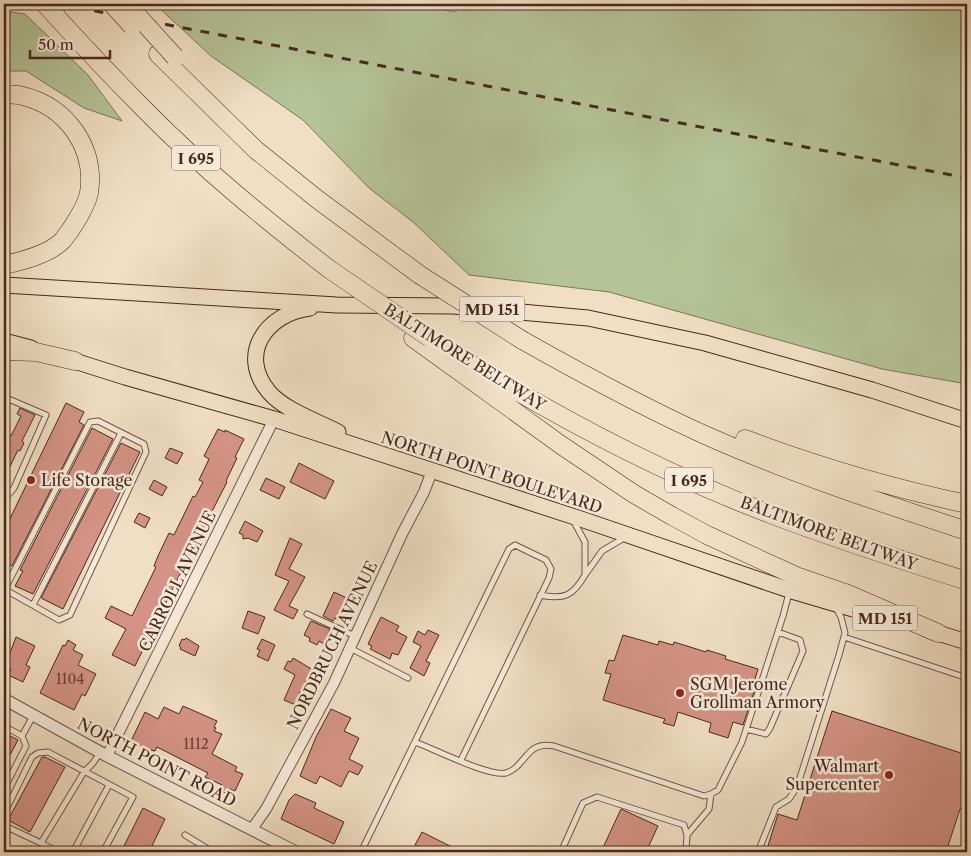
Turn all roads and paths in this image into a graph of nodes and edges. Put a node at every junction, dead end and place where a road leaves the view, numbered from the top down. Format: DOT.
graph roads {
  1 [pos="45,4"];
  2 [pos="112,4"];
  3 [pos="127,4"];
  4 [pos="4,94"];
  5 [pos="316,199"];
  6 [pos="4,265"];
  7 [pos="4,285"];
  8 [pos="337,305"];
  9 [pos="421,338"];
  10 [pos="4,340"];
  11 [pos="522,340"];
  12 [pos="4,352"];
  13 [pos="75,361"];
  14 [pos="4,398"];
  15 [pos="274,419"];
  16 [pos="967,422"];
  17 [pos="121,432"];
  18 [pos="383,454"];
  19 [pos="432,471"];
  20 [pos="4,494"];
  21 [pos="967,504"];
  22 [pos="570,515"];
  23 [pos="967,531"];
  24 [pos="629,536"];
  25 [pos="585,575"];
  26 [pos="967,581"];
  27 [pos="4,589"];
  28 [pos="789,590"];
  29 [pos="540,595"];
  30 [pos="833,603"];
  31 [pos="33,605"];
  32 [pos="307,614"];
  33 [pos="778,632"];
  34 [pos="938,633"];
  35 [pos="355,636"];
  36 [pos="844,637"];
  37 [pos="967,642"];
  38 [pos="350,648"];
  39 [pos="408,678"];
  40 [pos="967,678"];
  41 [pos="4,698"];
  42 [pos="33,716"];
  43 [pos="4,726"];
  44 [pos="746,729"];
  45 [pos="22,736"];
  46 [pos="415,742"];
  47 [pos="23,753"];
  48 [pos="104,754"];
  49 [pos="32,757"];
  50 [pos="461,760"];
  51 [pos="84,772"];
  52 [pos="109,785"];
  53 [pos="4,789"];
  54 [pos="711,794"];
  55 [pos="4,814"];
  56 [pos="4,822"];
  57 [pos="252,829"];
  58 [pos="185,835"];
  59 [pos="687,835"];
  60 [pos="967,836"];
  61 [pos="41,843"];
  62 [pos="58,852"];
  63 [pos="72,852"];
  64 [pos="103,852"];
  65 [pos="213,852"];
  66 [pos="296,852"];
  67 [pos="361,852"];
  68 [pos="560,852"];
  69 [pos="686,852"];
  70 [pos="758,852"];
  71 [pos="963,852"];
  1 -- 9 [label="highway, BALTIMORE BELTWAY / I 695, bridge"];
  2 -- 5 [label="highway, I 695, bridge"];
  3 -- 5 [label="highway, bridge"];
  4 -- 6 [label="highway"];
  5 -- 11 [label="highway, I 695, bridge"];
  7 -- 8 [label="main road, MD 151"];
  8 -- 16 [label="main road, MD 151"];
  8 -- 18 [label="main road"];
  9 -- 26 [label="highway, BALTIMORE BELTWAY / I 695"];
  9 -- 34 [label="highway"];
  10 -- 13 [label="main road, NORTH POINT BOULEVARD / MD 151"];
  11 -- 21 [label="highway"];
  11 -- 23 [label="highway, I 695"];
  12 -- 13 [label="highway"];
  13 -- 15 [label="main road, NORTH POINT BOULEVARD / MD 151"];
  14 -- 20 [label="lane"];
  15 -- 18 [label="main road, NORTH POINT BOULEVARD / MD 151"];
  15 -- 48 [label="street, CARROLL AVENUE"];
  17 -- 27 [label="lane"];
  17 -- 31 [label="lane"];
  17 -- 31 [label="lane"];
  18 -- 19 [label="main road, NORTH POINT BOULEVARD / MD 151"];
  19 -- 22 [label="main road, NORTH POINT BOULEVARD / MD 151"];
  19 -- 35 [label="street, NORDBRUCH AVENUE"];
  22 -- 24 [label="main road, NORTH POINT BOULEVARD / MD 151"];
  22 -- 25 [label="lane"];
  24 -- 25 [label="lane"];
  24 -- 28 [label="main road, NORTH POINT BOULEVARD / MD 151"];
  25 -- 29 [label="lane"];
  27 -- 31 [label="lane"];
  28 -- 30 [label="main road, NORTH POINT BOULEVARD / MD 151"];
  28 -- 33 [label="lane"];
  29 -- 46 [label="lane"];
  29 -- 50 [label="lane"];
  30 -- 34 [label="main road, NORTH POINT BOULEVARD / MD 151"];
  30 -- 36 [label="lane"];
  32 -- 35 [label="lane"];
  33 -- 44 [label="lane"];
  33 -- 44 [label="lane"];
  34 -- 37 [label="main road, NORTH POINT BOULEVARD / MD 151"];
  35 -- 38 [label="street, NORDBRUCH AVENUE"];
  36 -- 40 [label="lane"];
  36 -- 70 [label="lane"];
  38 -- 39 [label="lane"];
  38 -- 57 [label="street, NORDBRUCH AVENUE"];
  41 -- 42 [label="street, NORTH POINT ROAD"];
  42 -- 45 [label="lane"];
  42 -- 48 [label="street, NORTH POINT ROAD"];
  43 -- 45 [label="lane"];
  44 -- 54 [label="lane"];
  45 -- 47 [label="lane"];
  46 -- 50 [label="lane"];
  46 -- 67 [label="lane"];
  47 -- 49 [label="lane"];
  47 -- 53 [label="lane"];
  48 -- 51 [label="lane"];
  48 -- 57 [label="street, NORTH POINT ROAD"];
  49 -- 51 [label="lane"];
  49 -- 55 [label="lane"];
  50 -- 54 [label="lane"];
  51 -- 52 [label="lane"];
  51 -- 61 [label="lane"];
  52 -- 63 [label="lane"];
  52 -- 64 [label="lane"];
  54 -- 59 [label="lane"];
  56 -- 61 [label="lane"];
  57 -- 66 [label="street, NORTH POINT ROAD"];
  58 -- 65 [label="lane"];
  59 -- 68 [label="lane"];
  59 -- 69 [label="lane"];
  60 -- 71 [label="lane"];
  61 -- 62 [label="lane"];
}
